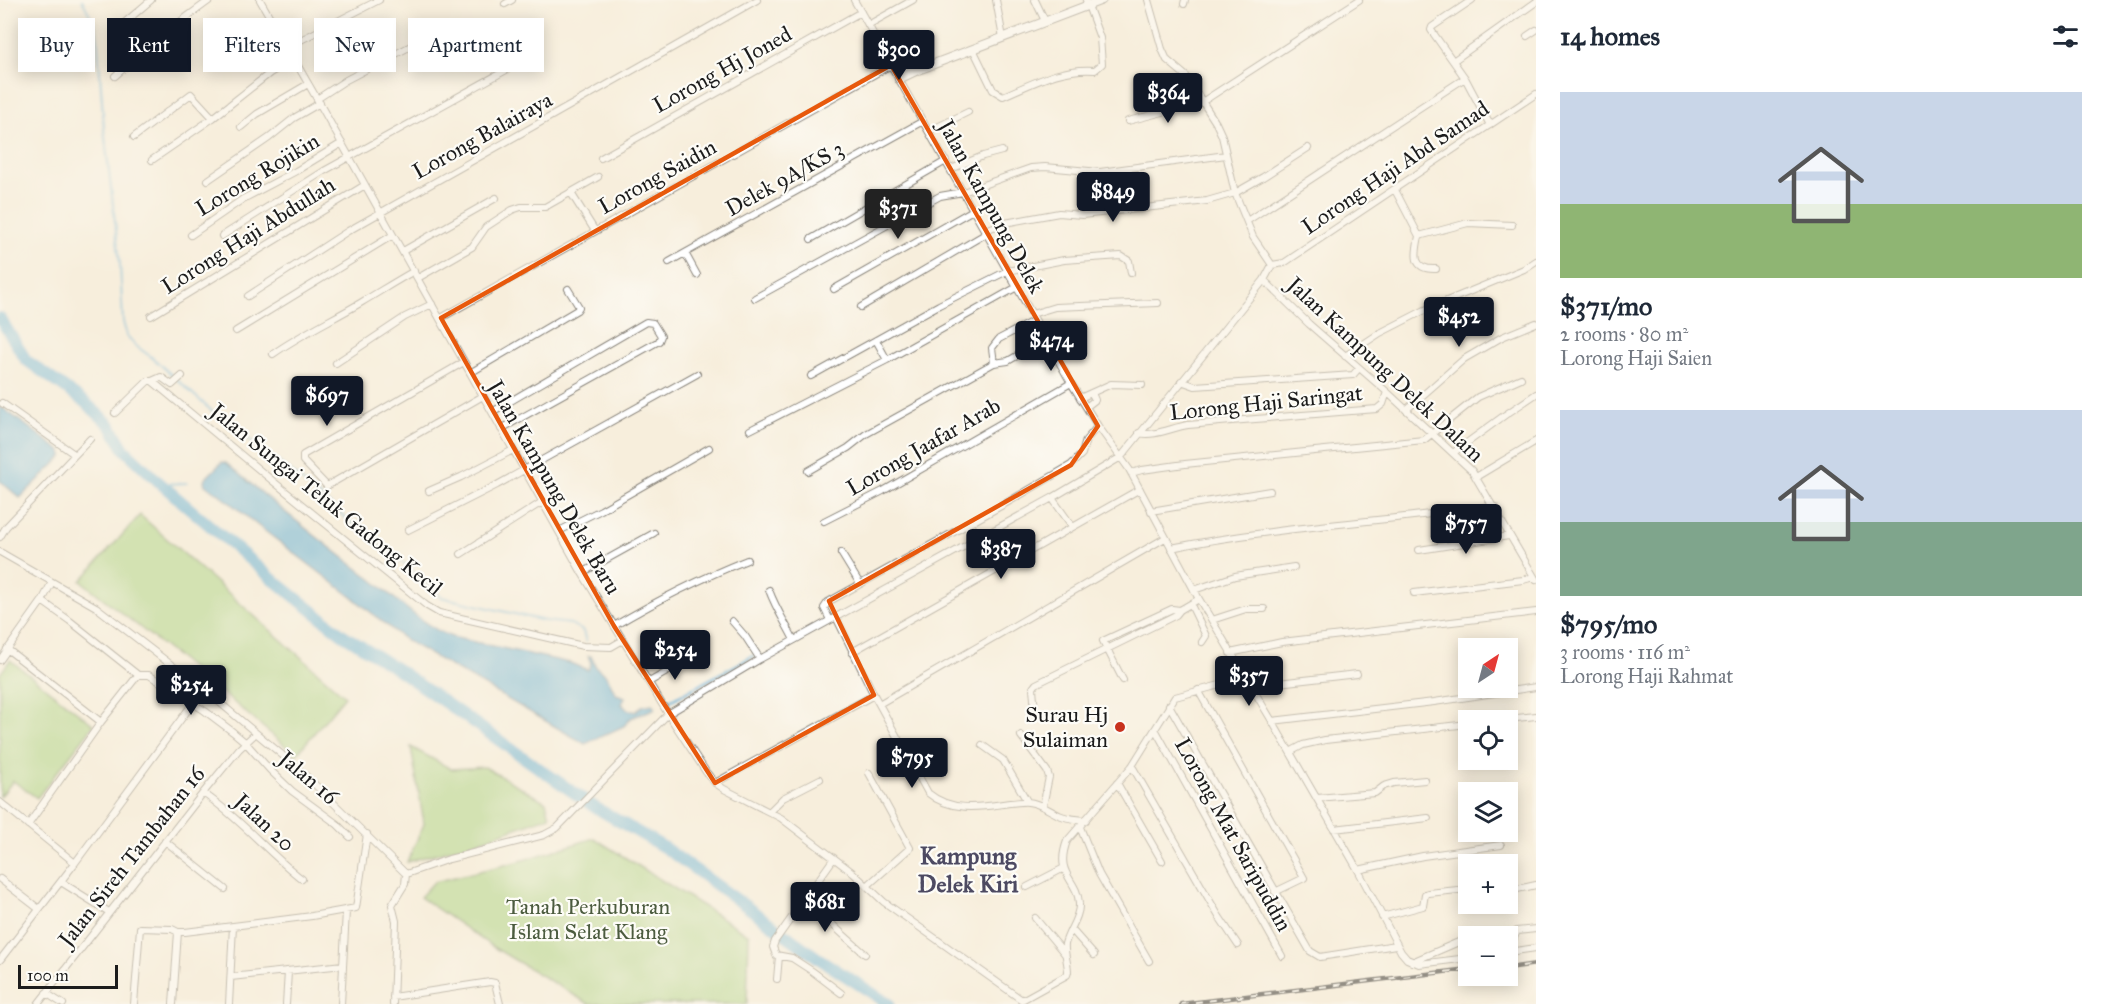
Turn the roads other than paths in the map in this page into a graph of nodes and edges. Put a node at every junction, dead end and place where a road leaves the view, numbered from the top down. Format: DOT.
graph roads {
  1 [pos="151,0"];
  2 [pos="210,0"];
  3 [pos="261,0"];
  4 [pos="379,0"];
  5 [pos="512,0"];
  6 [pos="757,0"];
  7 [pos="854,0"];
  8 [pos="913,0"];
  9 [pos="996,0"];
  10 [pos="1035,0"];
  11 [pos="1102,0"];
  12 [pos="1148,0"];
  13 [pos="1359,0"];
  14 [pos="1472,0"];
  15 [pos="1536,2"];
  16 [pos="1087,3"];
  17 [pos="505,4"];
  18 [pos="861,12"];
  19 [pos="130,18"];
  20 [pos="271,18"];
  21 [pos="1045,21"];
  22 [pos="868,25"];
  23 [pos="1536,30"];
  24 [pos="1527,36"];
  25 [pos="1003,38"];
  26 [pos="302,39"];
  27 [pos="408,48"];
  28 [pos="973,49"];
  29 [pos="1453,61"];
  30 [pos="890,63"];
  31 [pos="918,70"];
  32 [pos="272,72"];
  33 [pos="301,72"];
  34 [pos="503,72"];
  35 [pos="115,75"];
  36 [pos="1465,78"];
  37 [pos="899,80"];
  38 [pos="308,84"];
  39 [pos="1536,94"];
  40 [pos="318,101"];
  41 [pos="1202,102"];
  42 [pos="968,112"];
  43 [pos="213,118"];
  44 [pos="923,121"];
  45 [pos="1128,121"];
  46 [pos="1490,125"];
  47 [pos="242,127"];
  48 [pos="929,131"];
  49 [pos="134,137"];
  50 [pos="342,143"];
  51 [pos="1308,148"];
  52 [pos="1002,151"];
  53 [pos="1226,155"];
  54 [pos="350,157"];
  55 [pos="601,158"];
  56 [pos="152,160"];
  57 [pos="946,161"];
  58 [pos="951,170"];
  59 [pos="598,177"];
  60 [pos="208,180"];
  61 [pos="365,184"];
  62 [pos="1110,184"];
  63 [pos="1395,190"];
  64 [pos="963,192"];
  65 [pos="571,193"];
  66 [pos="1235,193"];
  67 [pos="496,198"];
  68 [pos="973,210"];
  69 [pos="1112,211"];
  70 [pos="381,212"];
  71 [pos="1247,221"];
  72 [pos="1512,225"];
  73 [pos="595,231"];
  74 [pos="986,232"];
  75 [pos="191,235"];
  76 [pos="393,235"];
  77 [pos="222,236"];
  78 [pos="1419,236"];
  79 [pos="811,239"];
  80 [pos="403,251"];
  81 [pos="685,254"];
  82 [pos="1536,261"];
  83 [pos="669,262"];
  84 [pos="1272,265"];
  85 [pos="1436,269"];
  86 [pos="1007,271"];
  87 [pos="1131,273"];
  88 [pos="416,274"];
  89 [pos="697,275"];
  90 [pos="1264,280"];
  91 [pos="1017,287"];
  92 [pos="568,289"];
  93 [pos="834,289"];
  94 [pos="248,296"];
  95 [pos="755,298"];
  96 [pos="1158,303"];
  97 [pos="432,304"];
  98 [pos="861,307"];
  99 [pos="151,316"];
  100 [pos="1034,317"];
  101 [pos="441,318"];
  102 [pos="1536,323"];
  103 [pos="236,331"];
  104 [pos="1046,339"];
  105 [pos="876,340"];
  106 [pos="273,354"];
  107 [pos="1345,356"];
  108 [pos="887,360"];
  109 [pos="464,362"];
  110 [pos="336,363"];
  111 [pos="994,363"];
  112 [pos="1359,368"];
  113 [pos="470,373"];
  114 [pos="697,374"];
  115 [pos="182,376"];
  116 [pos="811,376"];
  117 [pos="1521,378"];
  118 [pos="1180,381"];
  119 [pos="155,382"];
  120 [pos="1071,383"];
  121 [pos="1142,385"];
  122 [pos="1387,392"];
  123 [pos="1092,393"];
  124 [pos="1536,394"];
  125 [pos="483,396"];
  126 [pos="1080,398"];
  127 [pos="2,403"];
  128 [pos="1086,407"];
  129 [pos="1406,410"];
  130 [pos="492,412"];
  131 [pos="115,413"];
  132 [pos="1098,426"];
  133 [pos="501,429"];
  134 [pos="750,430"];
  135 [pos="1139,433"];
  136 [pos="1431,434"];
  137 [pos="90,439"];
  138 [pos="1536,441"];
  139 [pos="709,448"];
  140 [pos="513,450"];
  141 [pos="1453,453"];
  142 [pos="74,454"];
  143 [pos="1121,457"];
  144 [pos="525,469"];
  145 [pos="808,471"];
  146 [pos="1131,473"];
  147 [pos="1476,477"];
  148 [pos="1140,489"];
  149 [pos="429,490"];
  150 [pos="1270,490"];
  151 [pos="1052,498"];
  152 [pos="542,502"];
  153 [pos="1495,507"];
  154 [pos="1151,511"];
  155 [pos="824,521"];
  156 [pos="1072,526"];
  157 [pos="408,530"];
  158 [pos="559,531"];
  159 [pos="654,533"];
  160 [pos="1509,536"];
  161 [pos="0,537"];
  162 [pos="1165,538"];
  163 [pos="1171,548"];
  164 [pos="1419,550"];
  165 [pos="0,552"];
  166 [pos="841,553"];
  167 [pos="460,554"];
  168 [pos="747,560"];
  169 [pos="1536,563"];
  170 [pos="1294,567"];
  171 [pos="1528,567"];
  172 [pos="582,573"];
  173 [pos="1535,579"];
  174 [pos="52,582"];
  175 [pos="860,584"];
  176 [pos="769,590"];
  177 [pos="1194,590"];
  178 [pos="1414,593"];
  179 [pos="1199,599"];
  180 [pos="42,601"];
  181 [pos="1191,605"];
  182 [pos="1264,609"];
  183 [pos="1180,610"];
  184 [pos="1536,612"];
  185 [pos="831,617"];
  186 [pos="1212,620"];
  187 [pos="732,621"];
  188 [pos="614,626"];
  189 [pos="623,640"];
  190 [pos="794,640"];
  191 [pos="1202,642"];
  192 [pos="1107,649"];
  193 [pos="7,650"];
  194 [pos="852,652"];
  195 [pos="1230,652"];
  196 [pos="758,656"];
  197 [pos="0,660"];
  198 [pos="688,660"];
  199 [pos="1357,674"];
  200 [pos="138,675"];
  201 [pos="1246,678"];
  202 [pos="1123,680"];
  203 [pos="649,682"];
  204 [pos="1536,687"];
  205 [pos="1251,689"];
  206 [pos="1198,690"];
  207 [pos="874,695"];
  208 [pos="193,703"];
  209 [pos="879,704"];
  210 [pos="1168,705"];
  211 [pos="1035,712"];
  212 [pos="668,714"];
  213 [pos="1536,716"];
  214 [pos="1518,718"];
  215 [pos="1272,721"];
  216 [pos="101,722"];
  217 [pos="1458,725"];
  218 [pos="1155,729"];
  219 [pos="256,733"];
  220 [pos="1021,736"];
  221 [pos="245,741"];
  222 [pos="982,745"];
  223 [pos="1290,752"];
  224 [pos="1132,766"];
  225 [pos="869,773"];
  226 [pos="820,779"];
  227 [pos="1425,780"];
  228 [pos="715,783"];
  229 [pos="1117,783"];
  230 [pos="203,793"];
  231 [pos="1317,798"];
  232 [pos="1027,801"];
  233 [pos="0,802"];
  234 [pos="1043,806"];
  235 [pos="770,811"];
  236 [pos="1428,818"];
  237 [pos="1086,820"];
  238 [pos="28,825"];
  239 [pos="1080,827"];
  240 [pos="1334,830"];
  241 [pos="367,834"];
  242 [pos="350,837"];
  243 [pos="165,841"];
  244 [pos="1501,845"];
  245 [pos="834,858"];
  246 [pos="1162,861"];
  247 [pos="75,863"];
  248 [pos="1064,868"];
  249 [pos="1358,870"];
  250 [pos="406,874"];
  251 [pos="0,879"];
  252 [pos="302,879"];
  253 [pos="60,882"];
  254 [pos="1536,885"];
  255 [pos="867,886"];
  256 [pos="1027,887"];
  257 [pos="225,889"];
  258 [pos="1518,889"];
  259 [pos="1458,890"];
  260 [pos="1275,892"];
  261 [pos="810,893"];
  262 [pos="39,909"];
  263 [pos="346,911"];
  264 [pos="109,912"];
  265 [pos="1382,917"];
  266 [pos="1035,918"];
  267 [pos="233,926"];
  268 [pos="1071,928"];
  269 [pos="1536,929"];
  270 [pos="1518,931"];
  271 [pos="177,932"];
  272 [pos="1458,941"];
  273 [pos="1238,945"];
  274 [pos="1396,945"];
  275 [pos="1536,948"];
  276 [pos="1518,951"];
  277 [pos="865,954"];
  278 [pos="1066,954"];
  279 [pos="1094,955"];
  280 [pos="779,956"];
  281 [pos="1282,956"];
  282 [pos="0,959"];
  283 [pos="1458,960"];
  284 [pos="1149,961"];
  285 [pos="1412,962"];
  286 [pos="344,965"];
  287 [pos="288,972"];
  288 [pos="231,977"];
  289 [pos="777,979"];
  290 [pos="46,993"];
  291 [pos="841,993"];
  292 [pos="393,1000"];
  293 [pos="38,1004"];
  294 [pos="63,1004"];
  295 [pos="134,1004"];
  296 [pos="173,1004"];
  297 [pos="229,1004"];
  298 [pos="286,1004"];
  299 [pos="341,1004"];
  300 [pos="500,1004"];
  1 -- 19 [label="street"];
  2 -- 35 [label="street"];
  3 -- 20 [label="street, Jalan Kampung Delek Baru"];
  4 -- 26 [label="street"];
  5 -- 17 [label="street"];
  6 -- 70 [label="street, Lorong Balairaya"];
  7 -- 18 [label="street, Jalan Kampung Delek"];
  8 -- 22 [label="street"];
  9 -- 25 [label="street"];
  10 -- 21 [label="street"];
  11 -- 16 [label="street"];
  12 -- 41 [label="street, Jalan Kampung Delek Dalam"];
  13 -- 41 [label="street"];
  14 -- 29 [label="street"];
  15 -- 29 [label="street"];
  16 -- 21 [label="street"];
  16 -- 28 [label="street"];
  18 -- 22 [label="street, Jalan Kampung Delek"];
  18 -- 55 [label="street, Lorong Hj Joned"];
  21 -- 25 [label="street"];
  22 -- 30 [label="street, Jalan Kampung Delek"];
  23 -- 24 [label="street"];
  25 -- 28 [label="street"];
  27 -- 40 [label="street"];
  28 -- 31 [label="street"];
  29 -- 36 [label="street"];
  30 -- 31 [label="street"];
  30 -- 37 [label="street, Jalan Kampung Delek"];
  30 -- 73 [label="street, Lorong Saidin"];
  31 -- 37 [label="street"];
  32 -- 43 [label="street"];
  33 -- 38 [label="street, Jalan Kampung Delek Baru"];
  34 -- 54 [label="street"];
  36 -- 46 [label="street"];
  36 -- 71 [label="street"];
  37 -- 44 [label="street, Jalan Kampung Delek"];
  38 -- 40 [label="street, Jalan Kampung Delek Baru"];
  38 -- 47 [label="street"];
  39 -- 46 [label="street, Lorong Haji Abd Samad"];
  40 -- 50 [label="street, Jalan Kampung Delek Baru"];
  40 -- 60 [label="street"];
  41 -- 45 [label="street"];
  41 -- 53 [label="street, Jalan Kampung Delek Dalam"];
  42 -- 48 [label="street"];
  43 -- 49 [label="street"];
  43 -- 56 [label="street"];
  44 -- 48 [label="street, Jalan Kampung Delek"];
  44 -- 81 [label="street, Delek 9A/KS 3"];
  46 -- 63 [label="street, Lorong Haji Abd Samad"];
  48 -- 57 [label="street, Jalan Kampung Delek"];
  50 -- 54 [label="street, Jalan Kampung Delek Baru"];
  50 -- 75 [label="street, Lorong Rojikin"];
  51 -- 66 [label="street"];
  52 -- 58 [label="street"];
  53 -- 64 [label="street"];
  53 -- 66 [label="street, Jalan Kampung Delek Dalam"];
  54 -- 61 [label="street, Jalan Kampung Delek Baru"];
  54 -- 77 [label="street"];
  57 -- 58 [label="street, Jalan Kampung Delek"];
  57 -- 79 [label="street"];
  58 -- 64 [label="street, Jalan Kampung Delek"];
  59 -- 65 [label="street"];
  61 -- 70 [label="street, Jalan Kampung Delek Baru"];
  61 -- 99 [label="street, Lorong Haji Abdullah"];
  62 -- 69 [label="street"];
  63 -- 78 [label="street"];
  63 -- 84 [label="street, Lorong Haji Abd Samad"];
  64 -- 68 [label="street, Jalan Kampung Delek"];
  64 -- 95 [label="street"];
  65 -- 73 [label="street"];
  65 -- 88 [label="street"];
  66 -- 69 [label="street"];
  66 -- 71 [label="street, Jalan Kampung Delek Dalam"];
  67 -- 80 [label="street"];
  68 -- 74 [label="street, Jalan Kampung Delek"];
  68 -- 93 [label="street"];
  69 -- 74 [label="street"];
  70 -- 76 [label="street, Jalan Kampung Delek Baru"];
  70 -- 94 [label="street, Lorong Balairaya"];
  71 -- 84 [label="street, Jalan Kampung Delek Dalam"];
  72 -- 78 [label="street"];
  73 -- 101 [label="street, Lorong Saidin"];
  74 -- 86 [label="street, Jalan Kampung Delek"];
  74 -- 98 [label="street"];
  76 -- 80 [label="street, Jalan Kampung Delek Baru"];
  76 -- 103 [label="street"];
  78 -- 85 [label="street"];
  80 -- 88 [label="street, Jalan Kampung Delek Baru"];
  81 -- 83 [label="street, Delek 9A/KS 3"];
  81 -- 89 [label="street"];
  82 -- 107 [label="street"];
  84 -- 90 [label="street, Jalan Kampung Delek Dalam"];
  86 -- 87 [label="street"];
  86 -- 91 [label="street, Jalan Kampung Delek"];
  86 -- 105 [label="street"];
  88 -- 97 [label="street, Jalan Kampung Delek Baru"];
  88 -- 106 [label="street"];
  90 -- 107 [label="street, Jalan Kampung Delek Dalam"];
  90 -- 118 [label="street, Jalan Kampung Delek Dalam"];
  91 -- 100 [label="street, Jalan Kampung Delek"];
  91 -- 108 [label="street"];
  92 -- 113 [label="street"];
  96 -- 100 [label="street"];
  97 -- 101 [label="street, Jalan Kampung Delek Baru"];
  97 -- 110 [label="street"];
  100 -- 104 [label="street, Jalan Kampung Delek"];
  100 -- 111 [label="street"];
  101 -- 109 [label="street, Jalan Kampung Delek Baru"];
  102 -- 129 [label="street"];
  104 -- 111 [label="street"];
  104 -- 120 [label="street, Jalan Kampung Delek"];
  105 -- 108 [label="street"];
  105 -- 116 [label="street"];
  107 -- 112 [label="street, Jalan Kampung Delek Dalam"];
  108 -- 134 [label="street"];
  109 -- 113 [label="street, Jalan Kampung Delek Baru"];
  109 -- 125 [label="street"];
  111 -- 145 [label="street"];
  112 -- 118 [label="street"];
  112 -- 122 [label="street, Jalan Kampung Delek Dalam"];
  113 -- 125 [label="street, Jalan Kampung Delek Baru"];
  114 -- 144 [label="street"];
  115 -- 119 [label="street"];
  117 -- 136 [label="street"];
  118 -- 135 [label="street, Jalan Kampung Delek Dalam"];
  119 -- 131 [label="street"];
  119 -- 189 [label="street, Jalan Sungai Teluk Gadong Kecil"];
  120 -- 126 [label="street, Jalan Kampung Delek"];
  120 -- 155 [label="street, Lorong Jaafar Arab"];
  121 -- 123 [label="street"];
  122 -- 129 [label="street, Jalan Kampung Delek Dalam"];
  122 -- 135 [label="street, Lorong Haji Saringat"];
  123 -- 126 [label="street"];
  123 -- 128 [label="street"];
  124 -- 141 [label="street"];
  125 -- 130 [label="street, Jalan Kampung Delek Baru"];
  126 -- 128 [label="street, Jalan Kampung Delek"];
  127 -- 142 [label="street"];
  128 -- 132 [label="street, Jalan Kampung Delek"];
  129 -- 136 [label="street, Jalan Kampung Delek Dalam"];
  130 -- 133 [label="street, Jalan Kampung Delek Baru"];
  130 -- 133 [label="street"];
  132 -- 143 [label="street, Jalan Kampung Delek"];
  132 -- 175 [label="street"];
  133 -- 140 [label="street, Jalan Kampung Delek Baru"];
  135 -- 143 [label="street, Jalan Kampung Delek Dalam"];
  136 -- 141 [label="street, Jalan Kampung Delek Dalam"];
  136 -- 146 [label="street"];
  137 -- 142 [label="street"];
  138 -- 147 [label="street"];
  139 -- 158 [label="street"];
  140 -- 144 [label="street, Jalan Kampung Delek Baru"];
  140 -- 149 [label="street"];
  141 -- 147 [label="street, Jalan Kampung Delek Dalam"];
  142 -- 161 [label="street"];
  143 -- 146 [label="street, Jalan Kampung Delek"];
  143 -- 151 [label="street, Jalan Kampung Delek Dalam"];
  144 -- 152 [label="street, Jalan Kampung Delek Baru"];
  144 -- 157 [label="street"];
  146 -- 148 [label="street, Jalan Kampung Delek"];
  147 -- 153 [label="street, Jalan Kampung Delek Dalam"];
  148 -- 154 [label="street, Jalan Kampung Delek"];
  148 -- 156 [label="street"];
  150 -- 154 [label="street"];
  151 -- 156 [label="street"];
  151 -- 185 [label="street, Jalan Kampung Delek Dalam"];
  152 -- 158 [label="street, Jalan Kampung Delek Baru"];
  152 -- 167 [label="street"];
  153 -- 160 [label="street, Jalan Kampung Delek Dalam"];
  153 -- 163 [label="street"];
  154 -- 162 [label="street, Jalan Kampung Delek"];
  156 -- 194 [label="street"];
  158 -- 172 [label="street, Jalan Kampung Delek Baru"];
  159 -- 172 [label="street"];
  160 -- 164 [label="street"];
  160 -- 171 [label="street, Jalan Kampung Delek Dalam"];
  162 -- 163 [label="street, Jalan Kampung Delek"];
  162 -- 209 [label="street"];
  163 -- 177 [label="street, Jalan Kampung Delek"];
  165 -- 174 [label="street"];
  166 -- 175 [label="street"];
  168 -- 188 [label="street"];
  169 -- 171 [label="street"];
  170 -- 177 [label="street"];
  171 -- 173 [label="street, Jalan Kampung Delek Dalam"];
  172 -- 188 [label="street, Jalan Kampung Delek Baru"];
  173 -- 178 [label="street"];
  174 -- 180 [label="street"];
  174 -- 219 [label="street"];
  175 -- 185 [label="street"];
  176 -- 190 [label="street"];
  177 -- 179 [label="street, Jalan Kampung Delek"];
  179 -- 181 [label="street"];
  179 -- 186 [label="street, Jalan Kampung Delek"];
  180 -- 193 [label="street"];
  180 -- 200 [label="street, Jalan 16"];
  181 -- 183 [label="street"];
  181 -- 191 [label="street"];
  182 -- 186 [label="street"];
  183 -- 192 [label="street"];
  183 -- 192 [label="street"];
  184 -- 195 [label="street"];
  185 -- 190 [label="street, Jalan Kampung Delek Dalam"];
  185 -- 194 [label="street"];
  186 -- 195 [label="street, Jalan Kampung Delek"];
  187 -- 196 [label="street"];
  188 -- 189 [label="street, Jalan Kampung Delek Baru"];
  189 -- 203 [label="street, Jalan Kampung Delek Baru"];
  190 -- 196 [label="street, Jalan Kampung Delek Dalam"];
  192 -- 202 [label="street"];
  192 -- 211 [label="street"];
  193 -- 197 [label="street"];
  193 -- 216 [label="street"];
  194 -- 207 [label="street"];
  195 -- 201 [label="street, Jalan Kampung Delek"];
  196 -- 212 [label="street, Jalan Kampung Delek Dalam"];
  198 -- 203 [label="street"];
  199 -- 205 [label="street"];
  200 -- 208 [label="street, Jalan 16"];
  200 -- 216 [label="street"];
  201 -- 205 [label="street, Jalan Kampung Delek"];
  201 -- 206 [label="street"];
  203 -- 212 [label="street, Jalan Kampung Delek Baru"];
  204 -- 215 [label="street"];
  205 -- 215 [label="street, Jalan Kampung Delek"];
  206 -- 210 [label="street"];
  206 -- 260 [label="street"];
  207 -- 209 [label="street"];
  207 -- 228 [label="street"];
  208 -- 221 [label="street, Jalan 16"];
  208 -- 247 [label="street"];
  209 -- 232 [label="street"];
  210 -- 218 [label="street"];
  210 -- 260 [label="street"];
  212 -- 228 [label="street, Jalan Kampung Delek Baru"];
  212 -- 250 [label="street, Jalan Kampung Delek Dalam"];
  213 -- 214 [label="street"];
  215 -- 223 [label="street, Jalan Kampung Delek"];
  216 -- 238 [label="street"];
  217 -- 223 [label="street"];
  218 -- 224 [label="street"];
  218 -- 281 [label="street, Lorong Mat Saripuddin"];
  219 -- 221 [label="street, Jalan Sireh Tambahan 16"];
  219 -- 241 [label="street"];
  220 -- 234 [label="street"];
  221 -- 230 [label="street, Jalan Sireh Tambahan 16"];
  221 -- 242 [label="street, Jalan 16"];
  222 -- 232 [label="street"];
  223 -- 231 [label="street, Jalan Kampung Delek"];
  224 -- 229 [label="street"];
  224 -- 273 [label="street"];
  225 -- 255 [label="street"];
  226 -- 235 [label="street"];
  227 -- 231 [label="street"];
  228 -- 235 [label="street, Jalan Kampung Delek Baru"];
  229 -- 237 [label="street"];
  229 -- 246 [label="street"];
  230 -- 243 [label="street, Jalan Sireh Tambahan 16"];
  230 -- 252 [label="street, Jalan 20"];
  231 -- 240 [label="street, Jalan Kampung Delek"];
  232 -- 234 [label="street"];
  233 -- 238 [label="street"];
  234 -- 237 [label="street"];
  235 -- 245 [label="street, Jalan Kampung Delek Baru"];
  236 -- 240 [label="street"];
  237 -- 239 [label="street"];
  238 -- 247 [label="street"];
  239 -- 248 [label="street"];
  239 -- 284 [label="street"];
  240 -- 249 [label="street, Jalan Kampung Delek"];
  241 -- 250 [label="street"];
  241 -- 263 [label="street"];
  243 -- 257 [label="street"];
  243 -- 264 [label="street, Jalan Sireh Tambahan 16"];
  244 -- 249 [label="street"];
  245 -- 255 [label="street, Jalan Kampung Delek Baru"];
  245 -- 261 [label="street"];
  247 -- 253 [label="street"];
  248 -- 256 [label="street"];
  248 -- 268 [label="street"];
  249 -- 265 [label="street, Jalan Kampung Delek"];
  250 -- 292 [label="street"];
  251 -- 262 [label="street"];
  253 -- 262 [label="street"];
  253 -- 264 [label="street"];
  254 -- 258 [label="street"];
  255 -- 278 [label="street, Jalan Kampung Delek Baru"];
  259 -- 265 [label="street"];
  260 -- 274 [label="street"];
  261 -- 277 [label="street"];
  261 -- 280 [label="street"];
  262 -- 282 [label="street"];
  263 -- 267 [label="street"];
  263 -- 286 [label="street"];
  264 -- 290 [label="street, Jalan Sireh Tambahan 16"];
  265 -- 274 [label="street, Jalan Kampung Delek"];
  266 -- 278 [label="street"];
  267 -- 271 [label="street"];
  267 -- 288 [label="street"];
  268 -- 278 [label="street"];
  268 -- 279 [label="street"];
  269 -- 270 [label="street"];
  271 -- 295 [label="street"];
  271 -- 296 [label="street"];
  272 -- 285 [label="street"];
  274 -- 285 [label="street"];
  275 -- 276 [label="street"];
  280 -- 289 [label="street"];
  280 -- 291 [label="street"];
  283 -- 285 [label="street"];
  286 -- 287 [label="street"];
  286 -- 299 [label="street"];
  287 -- 288 [label="street"];
  287 -- 298 [label="street"];
  288 -- 297 [label="street"];
  290 -- 293 [label="street, Jalan Sireh Tambahan 16"];
  290 -- 294 [label="street"];
  292 -- 300 [label="street"];
}
